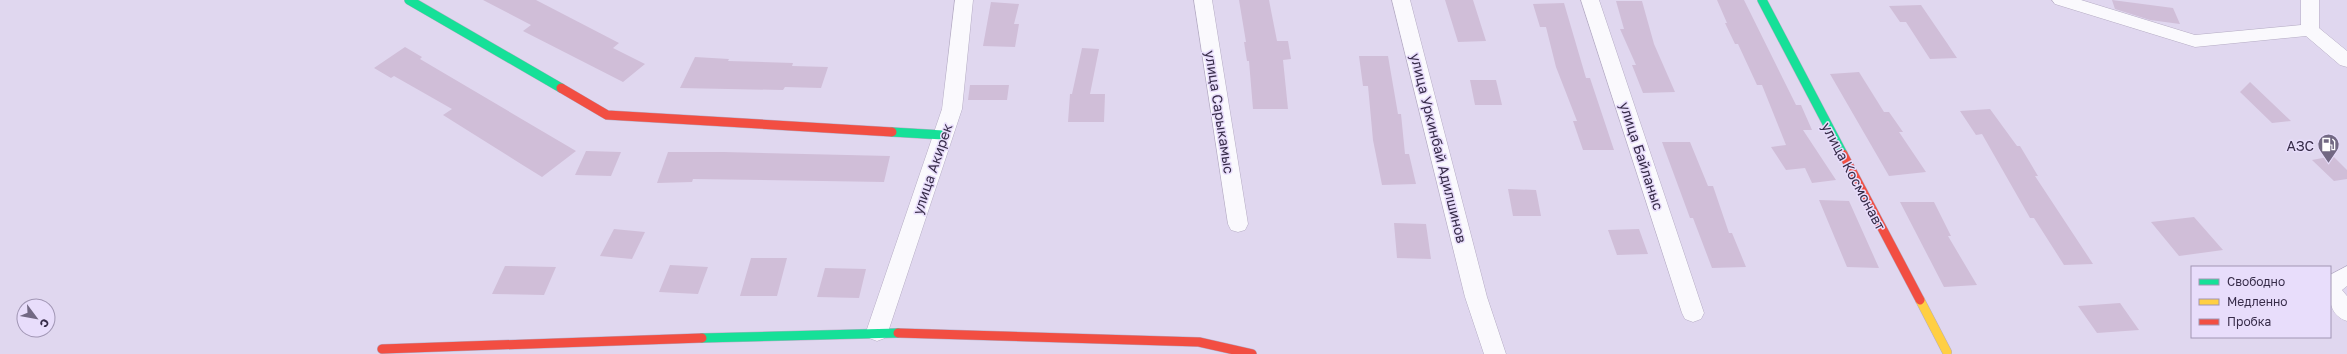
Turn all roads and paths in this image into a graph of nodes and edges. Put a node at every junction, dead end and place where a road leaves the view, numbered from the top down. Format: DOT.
graph roads {
  1 [pos="409,0"];
  2 [pos="964,0"];
  3 [pos="1203,0"];
  4 [pos="1401,0"];
  5 [pos="1590,0"];
  6 [pos="1762,0"];
  7 [pos="2061,0"];
  8 [pos="2310,0"];
  9 [pos="2310,30"];
  10 [pos="2347,61"];
  11 [pos="943,134"];
  12 [pos="1238,224"];
  13 [pos="2347,274"];
  14 [pos="2331,286"];
  15 [pos="2331,291"];
  16 [pos="2347,312"];
  17 [pos="1693,313"];
  18 [pos="877,332"];
  19 [pos="382,350"];
  20 [pos="1947,352"];
  21 [pos="1252,354"];
  22 [pos="1495,354"];
  1 -- 11 [label="street"];
  2 -- 11 [label="street, улица Акирек"];
  3 -- 12 [label="street, улица Сарыкамыс"];
  4 -- 22 [label="street, улица Уркинбай Адилшинов"];
  5 -- 17 [label="street, улица Байланыс"];
  6 -- 20 [label="street, улица Космонавт"];
  7 -- 9 [label="street"];
  8 -- 9 [label="street"];
  9 -- 10 [label="street"];
  11 -- 18 [label="street, улица Акирек"];
  13 -- 14 [label="street"];
  15 -- 16 [label="street"];
  18 -- 19 [label="street"];
  18 -- 21 [label="street"];
}
